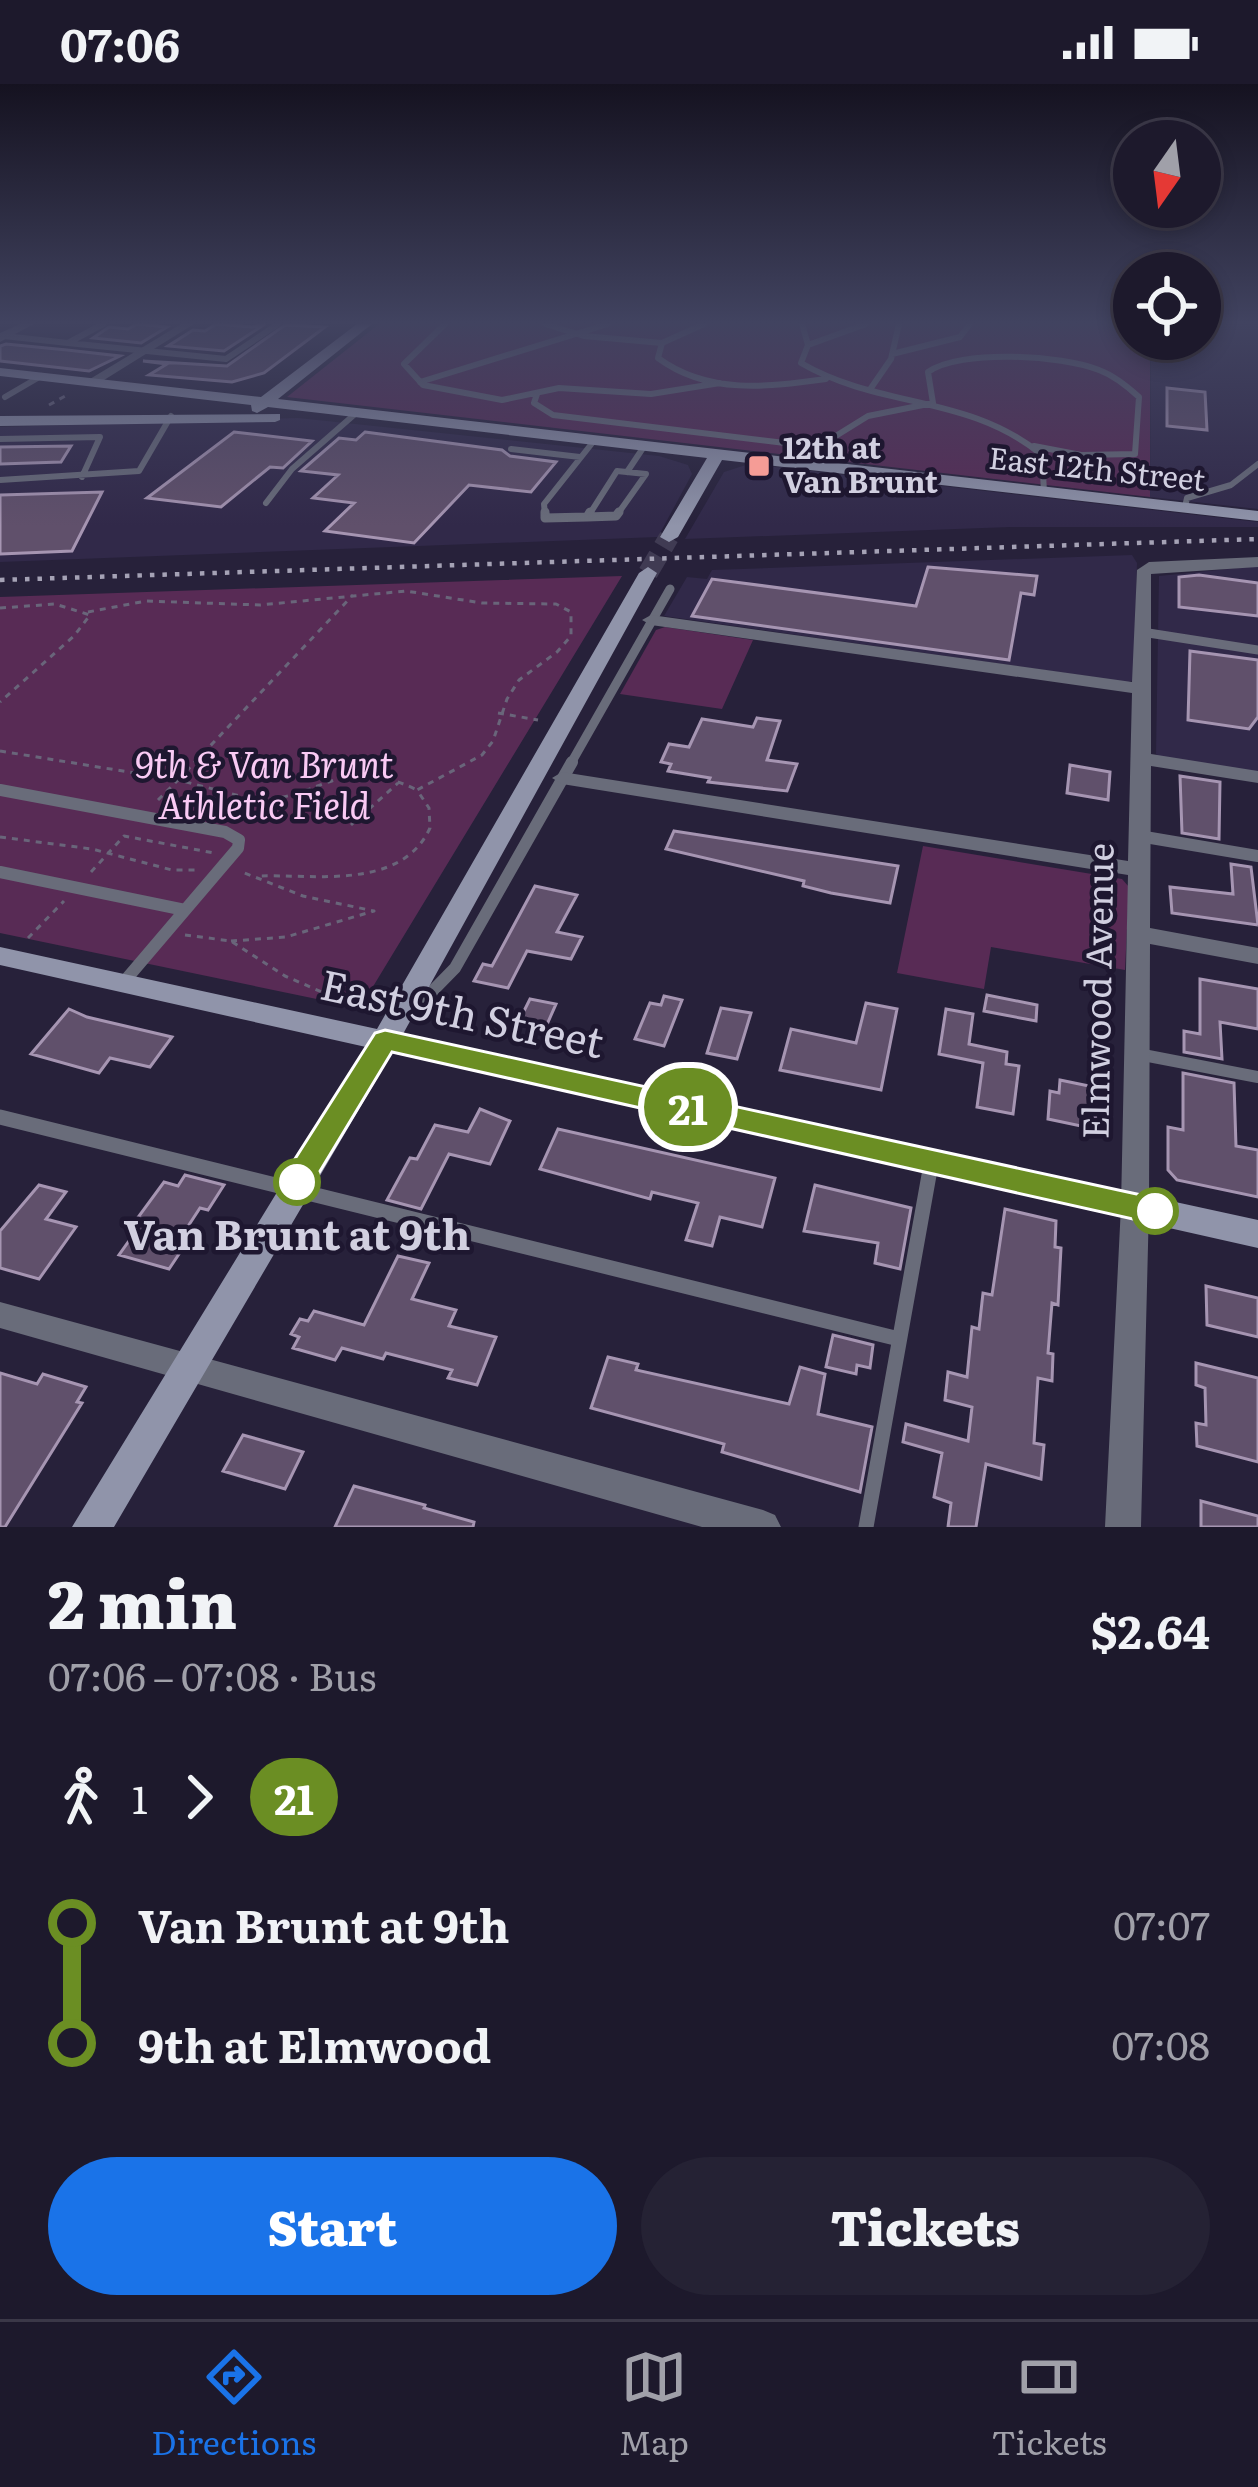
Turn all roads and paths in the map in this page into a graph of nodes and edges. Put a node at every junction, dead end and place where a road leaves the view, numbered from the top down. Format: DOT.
graph roads {
  1 [pos="16,391"];
  2 [pos="73,391"];
  3 [pos="146,391"];
  4 [pos="275,391"];
  5 [pos="440,391"];
  6 [pos="551,391"];
  7 [pos="621,391"];
  8 [pos="668,391"];
  9 [pos="885,391"];
  10 [pos="931,391"];
  11 [pos="1132,391"];
  12 [pos="537,394"];
  13 [pos="5,398"];
  14 [pos="260,403"];
  15 [pos="933,403"];
  16 [pos="45,408"];
  17 [pos="356,414"];
  18 [pos="171,416"];
  19 [pos="226,417"];
  20 [pos="0,421"];
  21 [pos="0,439"];
  22 [pos="593,442"];
  23 [pos="1034,446"];
  24 [pos="644,448"];
  25 [pos="512,449"];
  26 [pos="716,456"];
  27 [pos="580,457"];
  28 [pos="1258,464"];
  29 [pos="628,472"];
  30 [pos="82,477"];
  31 [pos="0,479"];
  32 [pos="1044,492"];
  33 [pos="266,503"];
  34 [pos="1185,507"];
  35 [pos="1258,516"];
  36 [pos="587,517"];
  37 [pos="669,537"];
  38 [pos="1258,562"];
  39 [pos="648,573"];
  40 [pos="670,589"];
  41 [pos="355,592"];
  42 [pos="0,608"];
  43 [pos="88,612"];
  44 [pos="651,620"];
  45 [pos="1142,632"];
  46 [pos="1258,650"];
  47 [pos="1142,689"];
  48 [pos="0,702"];
  49 [pos="499,713"];
  50 [pos="538,719"];
  51 [pos="0,751"];
  52 [pos="1141,758"];
  53 [pos="1258,777"];
  54 [pos="562,778"];
  55 [pos="400,782"];
  56 [pos="0,790"];
  57 [pos="417,790"];
  58 [pos="256,800"];
  59 [pos="374,804"];
  60 [pos="319,813"];
  61 [pos="351,825"];
  62 [pos="1139,836"];
  63 [pos="0,837"];
  64 [pos="108,853"];
  65 [pos="231,856"];
  66 [pos="1258,856"];
  67 [pos="221,868"];
  68 [pos="1139,870"];
  69 [pos="0,872"];
  70 [pos="258,876"];
  71 [pos="76,888"];
  72 [pos="188,916"];
  73 [pos="1139,934"];
  74 [pos="28,938"];
  75 [pos="231,941"];
  76 [pos="0,956"];
  77 [pos="1258,956"];
  78 [pos="123,983"];
  79 [pos="363,1010"];
  80 [pos="385,1040"];
  81 [pos="1135,1053"];
  82 [pos="1258,1077"];
  83 [pos="0,1118"];
  84 [pos="932,1161"];
  85 [pos="293,1188"];
  86 [pos="1135,1206"];
  87 [pos="1258,1234"];
  88 [pos="0,1315"];
  89 [pos="899,1339"];
  90 [pos="187,1368"];
  91 [pos="92,1527"];
  92 [pos="763,1527"];
  93 [pos="866,1527"];
  94 [pos="1123,1527"];
  1 -- 13 [label="lane"];
  2 -- 16 [label="path"];
  3 -- 14 [label="street, East 12th Street"];
  4 -- 14 [label="street"];
  5 -- 12 [label="lane"];
  6 -- 12 [label="lane"];
  7 -- 8 [label="lane"];
  9 -- 15 [label="lane"];
  10 -- 15 [label="lane"];
  11 -- 23 [label="lane"];
  12 -- 15 [label="lane"];
  14 -- 17 [label="street, East 12th Street"];
  14 -- 18 [label="street"];
  14 -- 19 [label="street"];
  15 -- 23 [label="lane"];
  17 -- 19 [label="street"];
  17 -- 22 [label="street, East 12th Street"];
  17 -- 33 [label="lane"];
  18 -- 19 [label="street"];
  18 -- 20 [label="street"];
  18 -- 30 [label="lane"];
  21 -- 30 [label="lane"];
  22 -- 24 [label="street, East 12th Street"];
  22 -- 27 [label="lane"];
  23 -- 32 [label="lane"];
  24 -- 26 [label="street, East 12th Street"];
  24 -- 29 [label="lane"];
  25 -- 27 [label="lane"];
  26 -- 32 [label="street, East 12th Street"];
  26 -- 37 [label="street"];
  27 -- 36 [label="lane"];
  28 -- 34 [label="lane"];
  29 -- 36 [label="lane"];
  29 -- 36 [label="lane"];
  30 -- 31 [label="lane"];
  32 -- 34 [label="street, East 12th Street"];
  34 -- 35 [label="street, East 12th Street"];
  38 -- 45 [label="street, Elmwood Avenue"];
  39 -- 80 [label="street"];
  40 -- 44 [label="lane"];
  41 -- 43 [label="path"];
  41 -- 49 [label="path"];
  41 -- 51 [label="path"];
  42 -- 43 [label="path"];
  43 -- 48 [label="path"];
  44 -- 47 [label="street"];
  44 -- 54 [label="lane"];
  45 -- 46 [label="lane"];
  45 -- 47 [label="street, Elmwood Avenue"];
  47 -- 52 [label="street, Elmwood Avenue"];
  49 -- 50 [label="path"];
  49 -- 57 [label="path"];
  52 -- 53 [label="street"];
  52 -- 62 [label="street, Elmwood Avenue"];
  54 -- 68 [label="street"];
  54 -- 80 [label="lane"];
  55 -- 57 [label="path"];
  55 -- 58 [label="path"];
  55 -- 59 [label="path"];
  56 -- 65 [label="lane"];
  57 -- 70 [label="path"];
  59 -- 60 [label="path"];
  59 -- 61 [label="path"];
  62 -- 66 [label="lane"];
  62 -- 68 [label="street, Elmwood Avenue"];
  63 -- 64 [label="path"];
  64 -- 65 [label="path"];
  64 -- 67 [label="path"];
  64 -- 71 [label="path"];
  65 -- 67 [label="lane"];
  67 -- 70 [label="path"];
  67 -- 72 [label="lane"];
  68 -- 73 [label="street, Elmwood Avenue"];
  69 -- 71 [label="lane"];
  70 -- 75 [label="path"];
  71 -- 72 [label="lane"];
  71 -- 74 [label="path"];
  72 -- 75 [label="path"];
  72 -- 78 [label="lane"];
  73 -- 77 [label="street"];
  73 -- 81 [label="street, Elmwood Avenue"];
  75 -- 79 [label="path"];
  76 -- 78 [label="street, East 9th Street"];
  78 -- 80 [label="street, East 9th Street"];
  80 -- 84 [label="street, East 9th Street"];
  80 -- 85 [label="street"];
  81 -- 82 [label="lane"];
  81 -- 86 [label="street, Elmwood Avenue"];
  83 -- 85 [label="lane"];
  84 -- 86 [label="street, East 9th Street"];
  84 -- 89 [label="lane"];
  85 -- 89 [label="lane"];
  85 -- 90 [label="street"];
  86 -- 87 [label="street, East 9th Street"];
  86 -- 94 [label="street, Elmwood Avenue"];
  88 -- 90 [label="street"];
  89 -- 93 [label="lane"];
  90 -- 91 [label="street"];
  90 -- 92 [label="street"];
}
